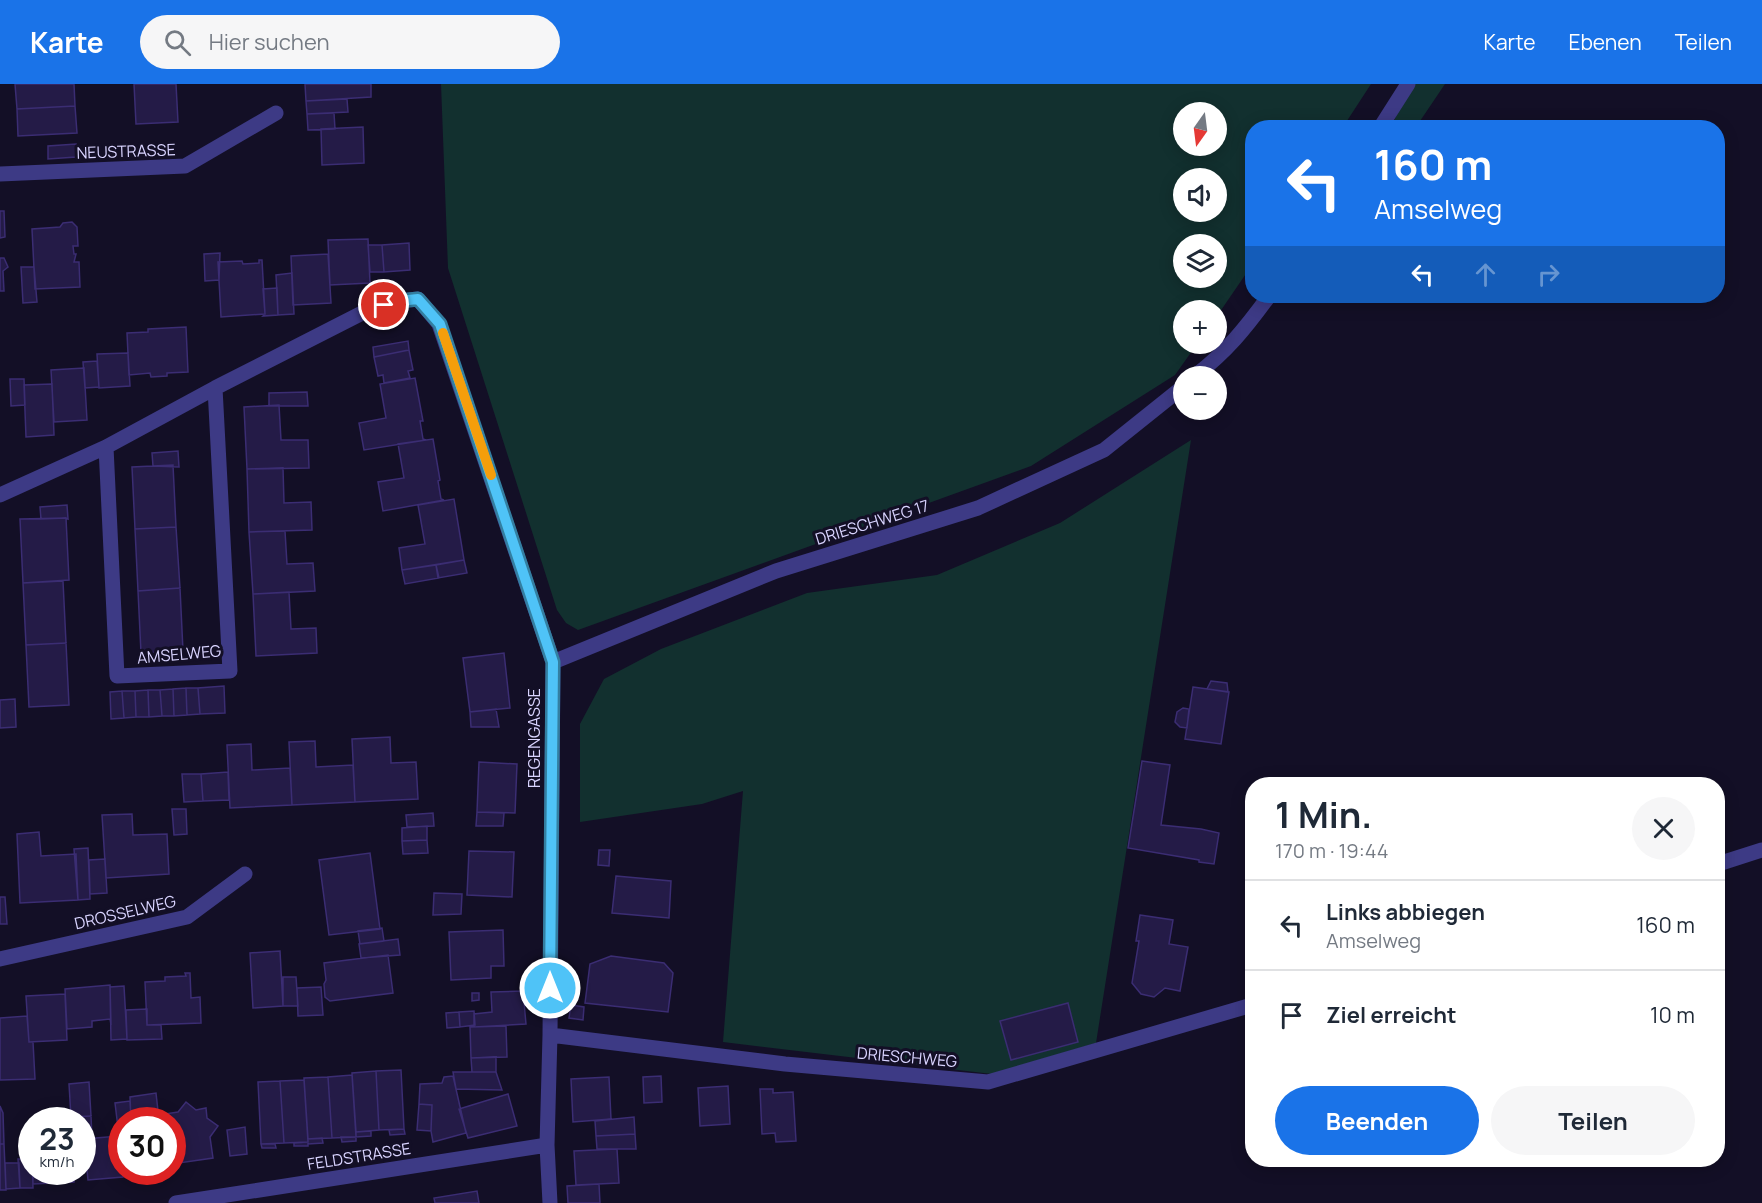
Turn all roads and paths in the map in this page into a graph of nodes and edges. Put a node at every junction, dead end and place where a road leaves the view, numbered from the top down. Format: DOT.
graph roads {
  1 [pos="1408,84"];
  2 [pos="276,113"];
  3 [pos="1385,120"];
  4 [pos="0,174"];
  5 [pos="1264,303"];
  6 [pos="1208,366"];
  7 [pos="215,388"];
  8 [pos="1173,395"];
  9 [pos="106,447"];
  10 [pos="0,495"];
  11 [pos="553,662"];
  12 [pos="1762,850"];
  13 [pos="1725,862"];
  14 [pos="245,874"];
  15 [pos="0,959"];
  16 [pos="1245,1007"];
  17 [pos="550,1035"];
  18 [pos="547,1145"];
  19 [pos="176,1203"];
  20 [pos="550,1203"];
  1 -- 3 [label="street"];
  2 -- 4 [label="street, NEUSTRASSE"];
  5 -- 6 [label="street"];
  7 -- 9 [label="street"];
  7 -- 9 [label="street, AMSELWEG"];
  7 -- 11 [label="street, REGENGASSE"];
  8 -- 11 [label="street, DRIESCHWEG 17"];
  9 -- 10 [label="street"];
  11 -- 17 [label="street, REGENGASSE"];
  12 -- 13 [label="street"];
  14 -- 15 [label="street, DROSSELWEG"];
  16 -- 17 [label="street, DRIESCHWEG"];
  17 -- 18 [label="street, REGENGASSE"];
  18 -- 19 [label="street, FELDSTRASSE"];
  18 -- 20 [label="street, REGENGASSE"];
}
